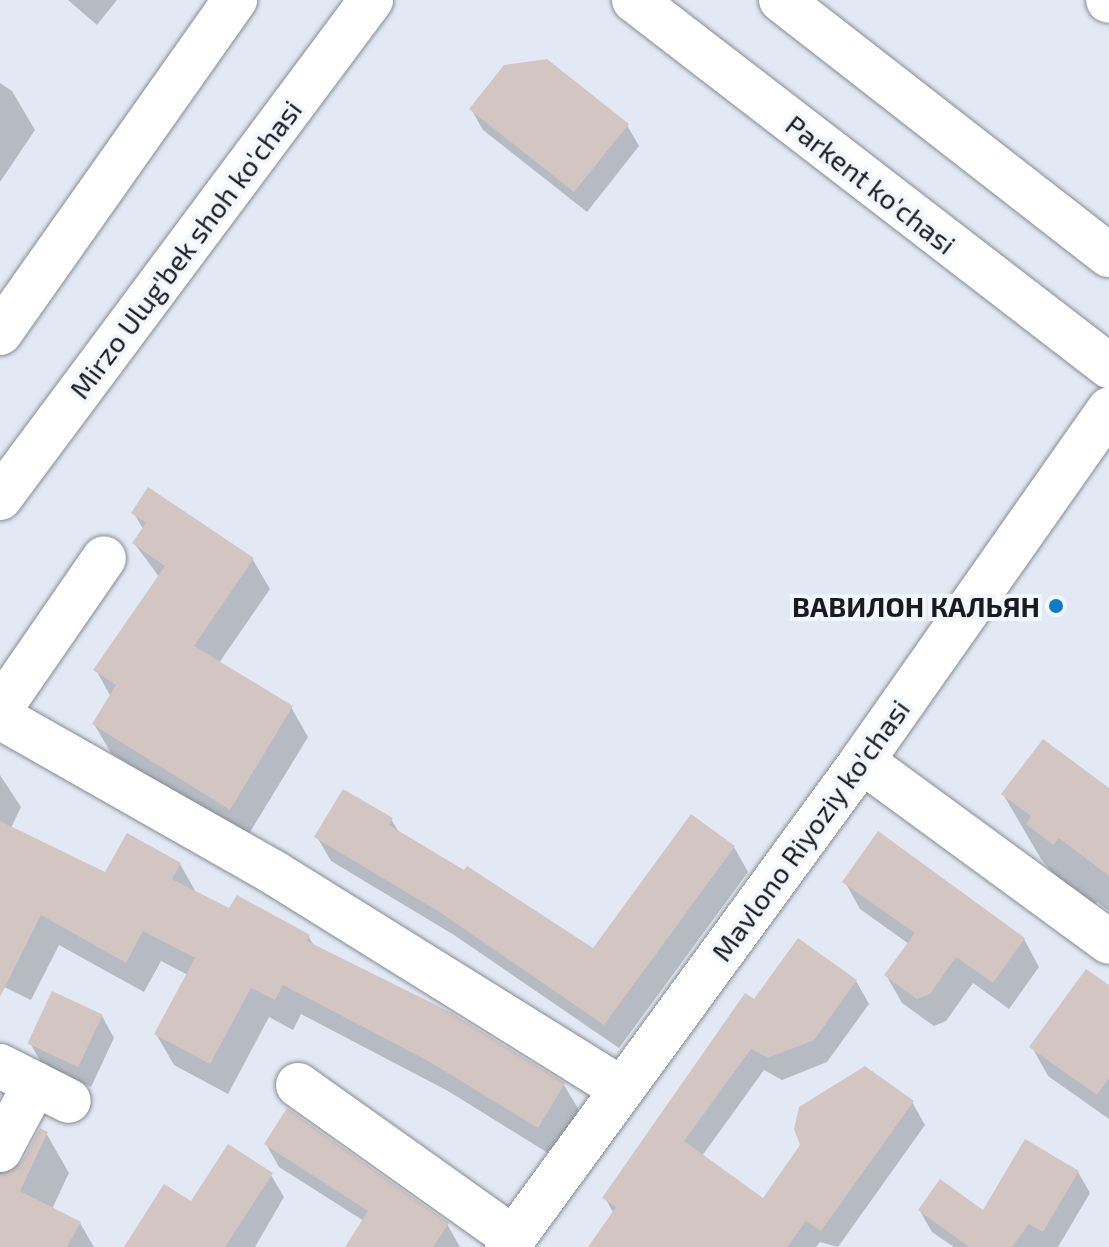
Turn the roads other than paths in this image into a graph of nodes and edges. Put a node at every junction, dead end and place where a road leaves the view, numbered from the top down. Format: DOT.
graph roads {
  1 [pos="235,0"];
  2 [pos="634,0"];
  3 [pos="781,0"];
  4 [pos="371,4"];
  5 [pos="1109,255"];
  6 [pos="2,327"];
  7 [pos="1109,366"];
  8 [pos="1109,409"];
  9 [pos="0,498"];
  10 [pos="104,558"];
  11 [pos="0,709"];
  12 [pos="0,717"];
  13 [pos="862,761"];
  14 [pos="1109,942"];
  15 [pos="35,1084"];
  16 [pos="298,1085"];
  17 [pos="622,1089"];
  18 [pos="0,1150"];
  19 [pos="510,1242"];
  1 -- 6 [label="street"];
  2 -- 7 [label="street, Parkent ko'chasi"];
  3 -- 5 [label="street"];
  4 -- 9 [label="street, Mirzo Ulug'bek shoh ko'chasi"];
  8 -- 13 [label="street, Mavlono Riyoziy ko'chasi"];
  10 -- 11 [label="street"];
  12 -- 17 [label="street"];
  13 -- 14 [label="street"];
  13 -- 17 [label="street, Mavlono Riyoziy ko'chasi"];
  15 -- 18 [label="street"];
  16 -- 19 [label="street"];
  17 -- 19 [label="street, Mavlono Riyoziy ko'chasi"];
}
